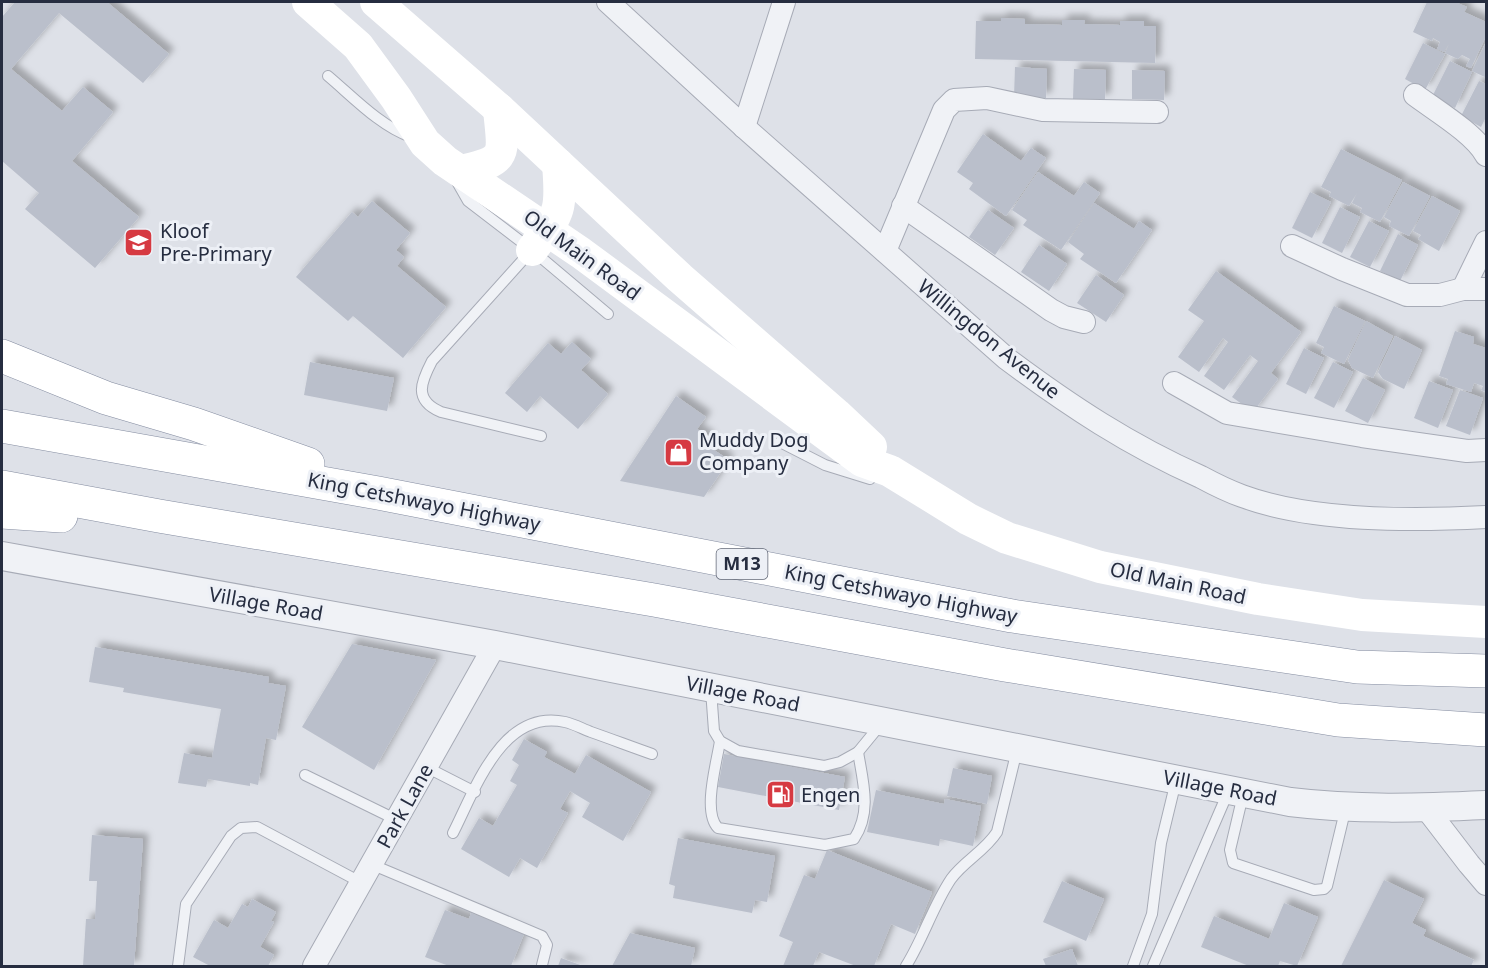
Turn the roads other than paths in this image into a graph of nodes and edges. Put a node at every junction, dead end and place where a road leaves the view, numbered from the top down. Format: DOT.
graph roads {
  1 [pos="308,2"];
  2 [pos="376,2"];
  3 [pos="608,2"];
  4 [pos="784,2"];
  5 [pos="328,76"];
  6 [pos="1415,95"];
  7 [pos="499,109"];
  8 [pos="1157,112"];
  9 [pos="744,127"];
  10 [pos="1486,155"];
  11 [pos="444,158"];
  12 [pos="558,164"];
  13 [pos="903,206"];
  14 [pos="540,240"];
  15 [pos="1486,242"];
  16 [pos="1292,246"];
  17 [pos="885,251"];
  18 [pos="1486,289"];
  19 [pos="1463,290"];
  20 [pos="608,314"];
  21 [pos="1083,322"];
  22 [pos="2,356"];
  23 [pos="1174,383"];
  24 [pos="2,426"];
  25 [pos="541,436"];
  26 [pos="780,442"];
  27 [pos="1486,450"];
  28 [pos="893,480"];
  29 [pos="2,487"];
  30 [pos="378,493"];
  31 [pos="2,512"];
  32 [pos="159,516"];
  33 [pos="1486,517"];
  34 [pos="2,556"];
  35 [pos="1486,622"];
  36 [pos="495,645"];
  37 [pos="1486,671"];
  38 [pos="711,687"];
  39 [pos="883,721"];
  40 [pos="1486,730"];
  41 [pos="720,741"];
  42 [pos="1018,748"];
  43 [pos="858,752"];
  44 [pos="652,754"];
  45 [pos="426,767"];
  46 [pos="305,775"];
  47 [pos="1176,779"];
  48 [pos="1236,791"];
  49 [pos="475,792"];
  50 [pos="1486,805"];
  51 [pos="1347,807"];
  52 [pos="1426,808"];
  53 [pos="397,820"];
  54 [pos="453,833"];
  55 [pos="367,874"];
  56 [pos="1486,884"];
  57 [pos="542,965"];
  58 [pos="178,966"];
  59 [pos="314,966"];
  60 [pos="906,966"];
  61 [pos="1133,966"];
  62 [pos="1153,966"];
  1 -- 11 [label="main road, Old Main Road"];
  2 -- 7 [label="main road, Old Main Road"];
  3 -- 9 [label="street, Willingdon Avenue"];
  4 -- 9 [label="street"];
  5 -- 11 [label="lane"];
  6 -- 10 [label="street"];
  7 -- 11 [label="main road"];
  7 -- 12 [label="main road, Old Main Road"];
  8 -- 13 [label="street"];
  9 -- 17 [label="street, Willingdon Avenue"];
  11 -- 14 [label="main road, Old Main Road"];
  12 -- 14 [label="main road"];
  12 -- 28 [label="main road, Old Main Road"];
  13 -- 17 [label="street"];
  13 -- 21 [label="street"];
  14 -- 20 [label="lane"];
  14 -- 25 [label="lane"];
  14 -- 28 [label="main road, Old Main Road"];
  15 -- 19 [label="street"];
  16 -- 19 [label="street"];
  17 -- 33 [label="street, Willingdon Avenue"];
  18 -- 19 [label="street"];
  22 -- 30 [label="highway"];
  23 -- 27 [label="street"];
  24 -- 30 [label="highway, King Cetshwayo Highway / M13"];
  26 -- 28 [label="lane"];
  28 -- 35 [label="main road, Old Main Road"];
  29 -- 32 [label="highway"];
  30 -- 37 [label="highway, King Cetshwayo Highway / M13"];
  31 -- 32 [label="highway"];
  32 -- 40 [label="highway"];
  34 -- 36 [label="street, Village Road"];
  36 -- 38 [label="street, Village Road"];
  36 -- 45 [label="street, Park Lane"];
  38 -- 39 [label="street, Village Road"];
  38 -- 41 [label="lane"];
  39 -- 42 [label="street, Village Road"];
  39 -- 43 [label="lane"];
  41 -- 43 [label="lane"];
  41 -- 43 [label="lane"];
  42 -- 47 [label="street, Village Road"];
  42 -- 60 [label="lane"];
  44 -- 49 [label="lane"];
  45 -- 49 [label="lane"];
  45 -- 53 [label="street, Park Lane"];
  46 -- 53 [label="lane"];
  47 -- 48 [label="street, Village Road"];
  47 -- 61 [label="lane"];
  48 -- 51 [label="street, Village Road"];
  48 -- 51 [label="lane"];
  48 -- 62 [label="lane"];
  49 -- 54 [label="lane"];
  50 -- 52 [label="street, Village Road"];
  51 -- 52 [label="street, Village Road"];
  52 -- 56 [label="street"];
  53 -- 55 [label="street, Park Lane"];
  55 -- 57 [label="lane"];
  55 -- 58 [label="lane"];
  55 -- 59 [label="street, Park Lane"];
}
